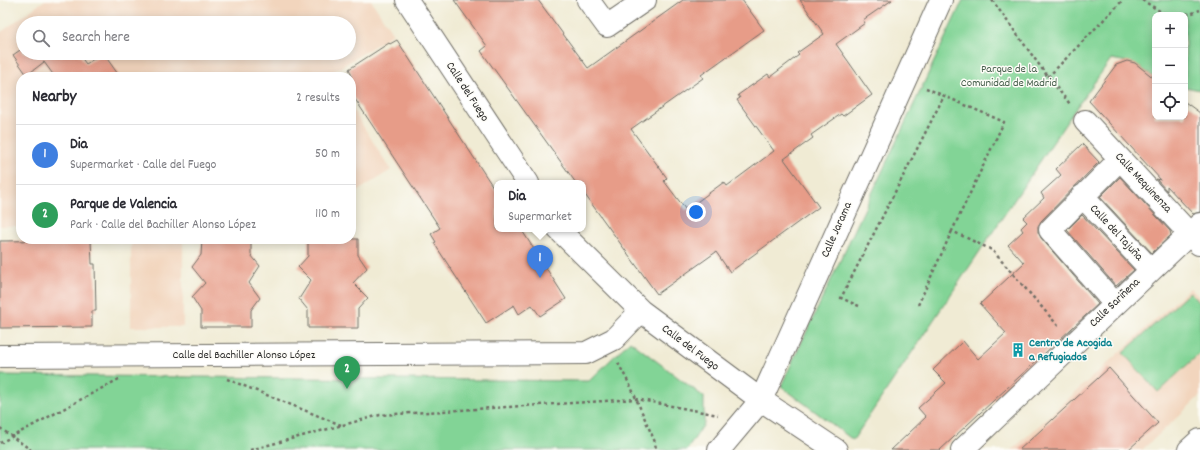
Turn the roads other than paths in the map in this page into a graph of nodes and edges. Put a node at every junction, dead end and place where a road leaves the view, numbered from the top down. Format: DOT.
graph roads {
  1 [pos="407,0"];
  2 [pos="588,0"];
  3 [pos="645,0"];
  4 [pos="941,0"];
  5 [pos="1085,121"];
  6 [pos="1120,159"];
  7 [pos="526,180"];
  8 [pos="1082,196"];
  9 [pos="561,232"];
  10 [pos="1197,234"];
  11 [pos="1150,270"];
  12 [pos="1115,304"];
  13 [pos="640,311"];
  14 [pos="0,356"];
  15 [pos="761,400"];
  16 [pos="1200,440"];
  17 [pos="719,450"];
  18 [pos="836,450"];
  19 [pos="962,450"];
  20 [pos="1189,450"];
  1 -- 7 [label="street, Calle del Fuego"];
  2 -- 3 [label="street"];
  4 -- 15 [label="street, Calle Jarama"];
  5 -- 6 [label="street, Calle Mequinenza"];
  6 -- 8 [label="street"];
  6 -- 10 [label="street, Calle Mequinenza"];
  8 -- 11 [label="street, Calle del Tajuña"];
  8 -- 12 [label="street"];
  9 -- 13 [label="street, Calle del Fuego"];
  10 -- 11 [label="street, Calle Sariñena"];
  11 -- 12 [label="street, Calle Sariñena"];
  12 -- 19 [label="street, Calle Sariñena"];
  13 -- 14 [label="street, Calle del Bachiller Alonso López"];
  13 -- 15 [label="street, Calle del Fuego"];
  15 -- 17 [label="street, Calle Jarama"];
  15 -- 18 [label="street, Calle del Fuego"];
  16 -- 20 [label="street"];
}
